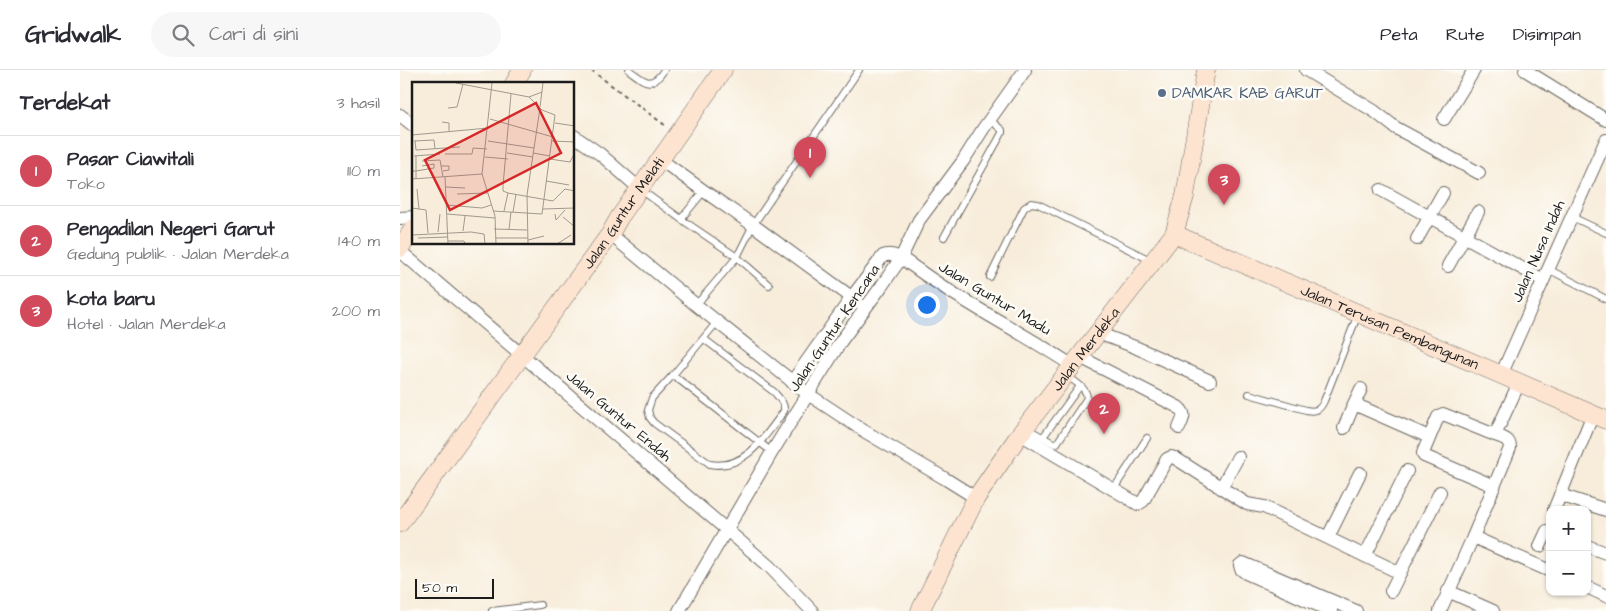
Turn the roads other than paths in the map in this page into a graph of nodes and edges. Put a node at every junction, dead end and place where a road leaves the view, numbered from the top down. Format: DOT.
graph roads {
  1 [pos="522,70"];
  2 [pos="629,70"];
  3 [pos="664,70"];
  4 [pos="723,70"];
  5 [pos="859,70"];
  6 [pos="1025,70"];
  7 [pos="1206,70"];
  8 [pos="1306,70"];
  9 [pos="1474,70"];
  10 [pos="1525,70"];
  11 [pos="515,82"];
  12 [pos="400,115"];
  13 [pos="1444,119"];
  14 [pos="990,120"];
  15 [pos="1606,120"];
  16 [pos="412,124"];
  17 [pos="575,137"];
  18 [pos="1606,140"];
  19 [pos="661,160"];
  20 [pos="1479,174"];
  21 [pos="640,189"];
  22 [pos="1381,190"];
  23 [pos="704,192"];
  24 [pos="1443,193"];
  25 [pos="1478,212"];
  26 [pos="1430,216"];
  27 [pos="1572,217"];
  28 [pos="680,219"];
  29 [pos="753,225"];
  30 [pos="412,231"];
  31 [pos="1606,233"];
  32 [pos="610,234"];
  33 [pos="1174,234"];
  34 [pos="944,237"];
  35 [pos="1464,237"];
  36 [pos="1417,239"];
  37 [pos="400,249"];
  38 [pos="737,258"];
  39 [pos="901,258"];
  40 [pos="1153,262"];
  41 [pos="1448,266"];
  42 [pos="1546,274"];
  43 [pos="990,277"];
  44 [pos="769,285"];
  45 [pos="852,297"];
  46 [pos="1606,298"];
  47 [pos="696,306"];
  48 [pos="866,308"];
  49 [pos="1358,314"];
  50 [pos="717,322"];
  51 [pos="1098,333"];
  52 [pos="704,339"];
  53 [pos="522,356"];
  54 [pos="1073,366"];
  55 [pos="673,375"];
  56 [pos="1501,375"];
  57 [pos="1210,381"];
  58 [pos="792,382"];
  59 [pos="1518,383"];
  60 [pos="1080,386"];
  61 [pos="1361,389"];
  62 [pos="808,394"];
  63 [pos="1249,394"];
  64 [pos="1354,404"];
  65 [pos="1599,417"];
  66 [pos="1179,428"];
  67 [pos="1344,428"];
  68 [pos="1022,431"];
  69 [pos="1495,435"];
  70 [pos="1043,437"];
  71 [pos="1428,437"];
  72 [pos="1147,438"];
  73 [pos="761,442"];
  74 [pos="772,452"];
  75 [pos="1238,457"];
  76 [pos="1407,470"];
  77 [pos="1360,473"];
  78 [pos="1494,486"];
  79 [pos="1221,488"];
  80 [pos="1113,490"];
  81 [pos="1440,492"];
  82 [pos="1560,495"];
  83 [pos="976,498"];
  84 [pos="1556,506"];
  85 [pos="1606,510"];
  86 [pos="400,523"];
  87 [pos="727,529"];
  88 [pos="1546,535"];
  89 [pos="1472,536"];
  90 [pos="1328,537"];
  91 [pos="1540,546"];
  92 [pos="1591,547"];
  93 [pos="1606,553"];
  94 [pos="1366,556"];
  95 [pos="1546,569"];
  96 [pos="1400,573"];
  97 [pos="1591,590"];
  98 [pos="1391,591"];
  99 [pos="1448,591"];
  100 [pos="1606,596"];
  101 [pos="540,605"];
  102 [pos="492,611"];
  103 [pos="678,611"];
  104 [pos="812,611"];
  105 [pos="922,611"];
  106 [pos="1331,611"];
  107 [pos="1356,611"];
  108 [pos="1440,611"];
  109 [pos="1493,611"];
  1 -- 11 [label="street"];
  2 -- 3 [label="lane"];
  4 -- 19 [label="street, Jalan Guntur Melati"];
  5 -- 29 [label="lane"];
  6 -- 14 [label="street, Jalan Guntur Kencana"];
  7 -- 33 [label="street, Jalan Merdeka"];
  8 -- 20 [label="street"];
  9 -- 13 [label="street"];
  10 -- 15 [label="street"];
  12 -- 16 [label="street"];
  14 -- 34 [label="lane"];
  14 -- 39 [label="street, Jalan Guntur Kencana"];
  17 -- 21 [label="street"];
  18 -- 27 [label="street, Jalan Nusa Indah"];
  19 -- 21 [label="street, Jalan Guntur Melati"];
  19 -- 23 [label="street"];
  21 -- 28 [label="lane"];
  21 -- 32 [label="street, Jalan Guntur Melati"];
  22 -- 26 [label="street"];
  23 -- 28 [label="lane"];
  23 -- 29 [label="street"];
  24 -- 26 [label="street"];
  25 -- 35 [label="street"];
  26 -- 35 [label="street"];
  26 -- 36 [label="street"];
  27 -- 31 [label="lane"];
  27 -- 42 [label="street, Jalan Nusa Indah"];
  28 -- 38 [label="lane"];
  29 -- 38 [label="lane"];
  29 -- 45 [label="street"];
  30 -- 37 [label="street"];
  32 -- 47 [label="street"];
  32 -- 53 [label="street, Jalan Guntur Melati"];
  33 -- 40 [label="street, Jalan Merdeka"];
  33 -- 49 [label="street, Jalan Terusan Pembangunan"];
  35 -- 41 [label="street"];
  35 -- 42 [label="street"];
  37 -- 53 [label="street, Jalan Guntur Endah"];
  38 -- 44 [label="lane"];
  38 -- 47 [label="lane"];
  39 -- 45 [label="street"];
  39 -- 48 [label="street, Jalan Guntur Kencana"];
  39 -- 54 [label="street, Jalan Guntur Madu"];
  40 -- 43 [label="lane"];
  40 -- 51 [label="street, Jalan Merdeka"];
  42 -- 46 [label="lane"];
  42 -- 56 [label="street, Jalan Nusa Indah"];
  45 -- 48 [label="street"];
  45 -- 58 [label="street"];
  47 -- 50 [label="street"];
  48 -- 62 [label="street, Jalan Guntur Kencana"];
  49 -- 56 [label="street, Jalan Terusan Pembangunan"];
  49 -- 63 [label="lane"];
  50 -- 52 [label="lane"];
  50 -- 58 [label="street"];
  51 -- 54 [label="street, Jalan Merdeka"];
  51 -- 57 [label="street"];
  52 -- 55 [label="lane"];
  52 -- 73 [label="lane"];
  53 -- 86 [label="street, Jalan Guntur Melati"];
  53 -- 87 [label="street, Jalan Guntur Endah"];
  54 -- 60 [label="lane"];
  54 -- 66 [label="street, Jalan Guntur Madu"];
  54 -- 68 [label="street, Jalan Merdeka"];
  55 -- 73 [label="lane"];
  55 -- 73 [label="lane"];
  56 -- 59 [label="street, Jalan Terusan Pembangunan"];
  58 -- 62 [label="street"];
  59 -- 65 [label="street, Jalan Terusan Pembangunan"];
  59 -- 69 [label="street"];
  60 -- 70 [label="lane"];
  60 -- 70 [label="lane"];
  61 -- 64 [label="street"];
  62 -- 74 [label="street, Jalan Guntur Kencana"];
  62 -- 83 [label="street"];
  64 -- 67 [label="street"];
  64 -- 71 [label="street"];
  65 -- 82 [label="street"];
  68 -- 70 [label="lane"];
  68 -- 80 [label="street"];
  68 -- 83 [label="street, Jalan Merdeka"];
  69 -- 71 [label="street"];
  69 -- 78 [label="street"];
  71 -- 78 [label="street"];
  72 -- 80 [label="lane"];
  73 -- 74 [label="lane"];
  74 -- 87 [label="street, Jalan Guntur Kencana"];
  75 -- 79 [label="street"];
  76 -- 94 [label="street"];
  77 -- 90 [label="street"];
  78 -- 89 [label="street"];
  79 -- 80 [label="street"];
  79 -- 90 [label="street"];
  81 -- 96 [label="street"];
  82 -- 84 [label="street"];
  82 -- 85 [label="street"];
  83 -- 105 [label="street, Jalan Merdeka"];
  87 -- 103 [label="street, Jalan Guntur Kencana"];
  87 -- 104 [label="street, Jalan Guntur Endah"];
  88 -- 91 [label="street"];
  89 -- 95 [label="street"];
  89 -- 99 [label="street"];
  90 -- 94 [label="street"];
  92 -- 93 [label="street"];
  94 -- 96 [label="street"];
  96 -- 98 [label="street"];
  97 -- 100 [label="street"];
  99 -- 108 [label="street"];
  99 -- 109 [label="street"];
  101 -- 102 [label="lane"];
  106 -- 107 [label="street"];
}
